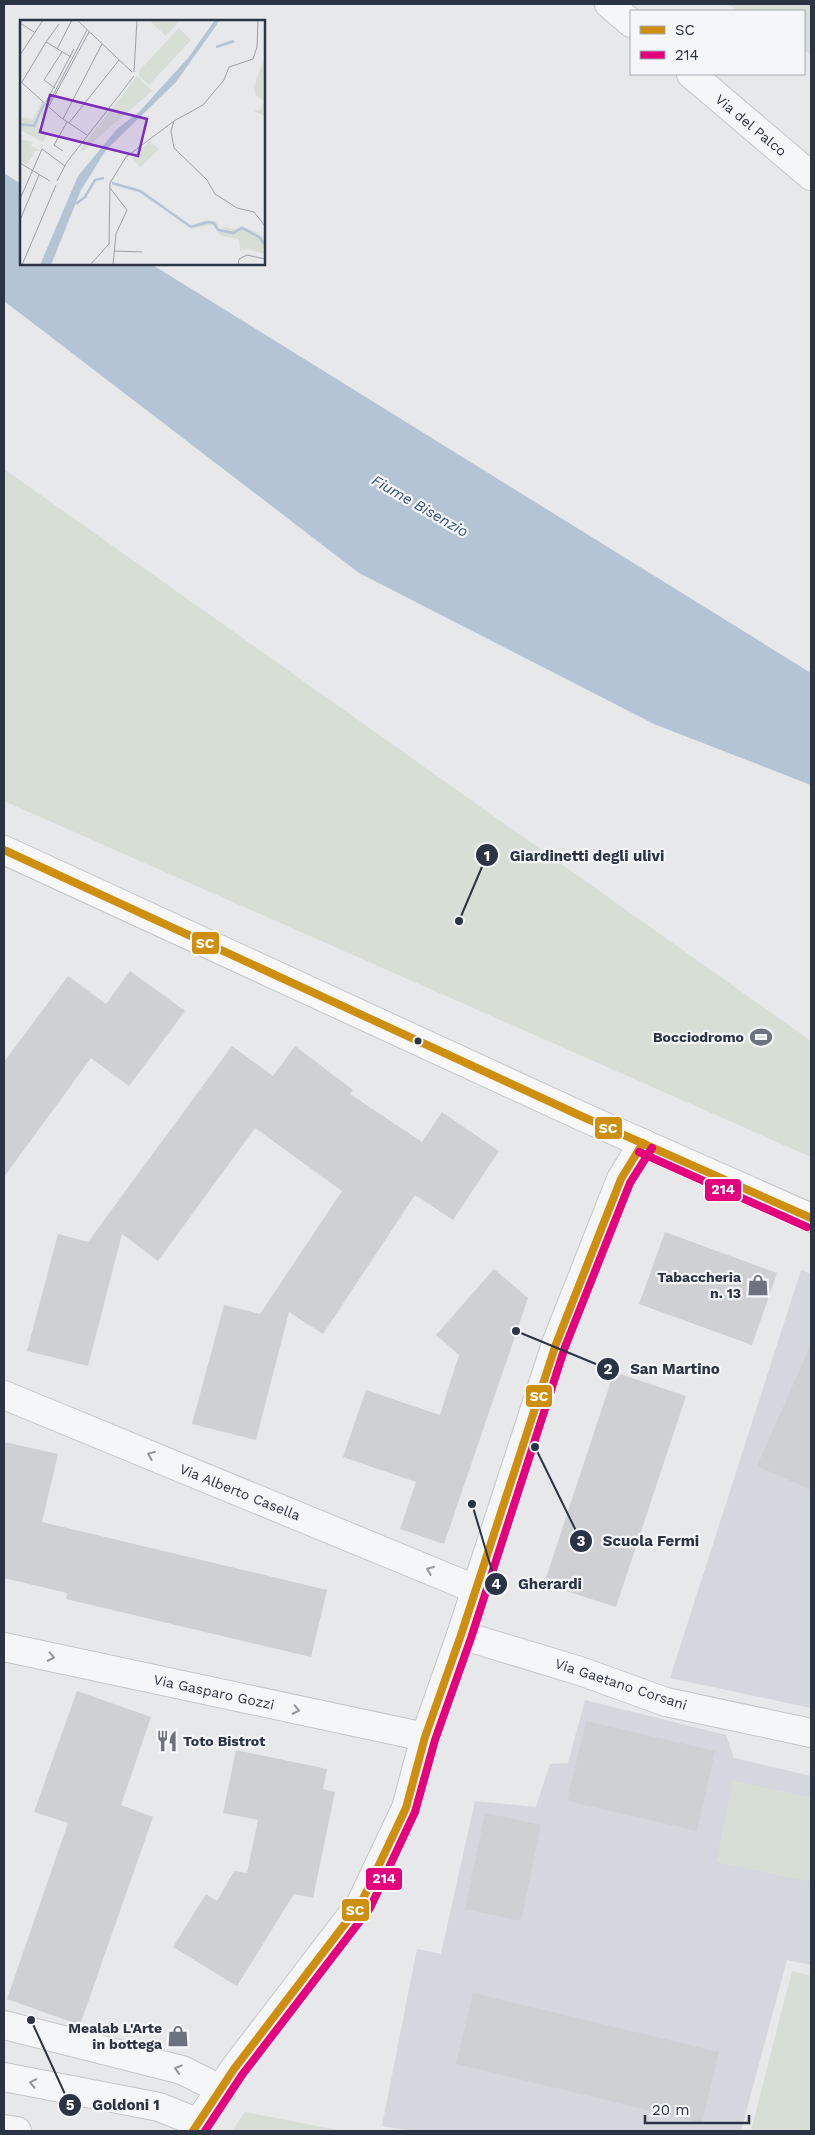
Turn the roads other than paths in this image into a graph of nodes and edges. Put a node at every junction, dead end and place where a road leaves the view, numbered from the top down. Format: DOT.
graph roads {
  1 [pos="609,4"];
  2 [pos="630,21"];
  3 [pos="692,75"];
  4 [pos="811,176"];
  5 [pos="4,850"];
  6 [pos="643,1143"];
  7 [pos="811,1218"];
  8 [pos="4,1395"];
  9 [pos="475,1589"];
  10 [pos="461,1635"];
  11 [pos="4,1647"];
  12 [pos="811,1733"];
  13 [pos="425,1737"];
  14 [pos="4,2024"];
  15 [pos="4,2077"];
  16 [pos="222,2090"];
  17 [pos="196,2127"];
  18 [pos="4,2128"];
  19 [pos="17,2131"];
  1 -- 2 [label="street"];
  3 -- 4 [label="street, Via del Palco"];
  5 -- 6 [label="main road"];
  6 -- 7 [label="main road"];
  6 -- 9 [label="street"];
  9 -- 8 [label="street, Via Alberto Casella, one-way"];
  9 -- 10 [label="street"];
  10 -- 12 [label="street, Via Gaetano Corsani"];
  10 -- 13 [label="street"];
  11 -- 13 [label="street, Via Gasparo Gozzi, one-way"];
  13 -- 16 [label="street"];
  16 -- 14 [label="street, one-way"];
  17 -- 15 [label="street, one-way"];
  16 -- 17 [label="street"];
  18 -- 19 [label="street"];
}
